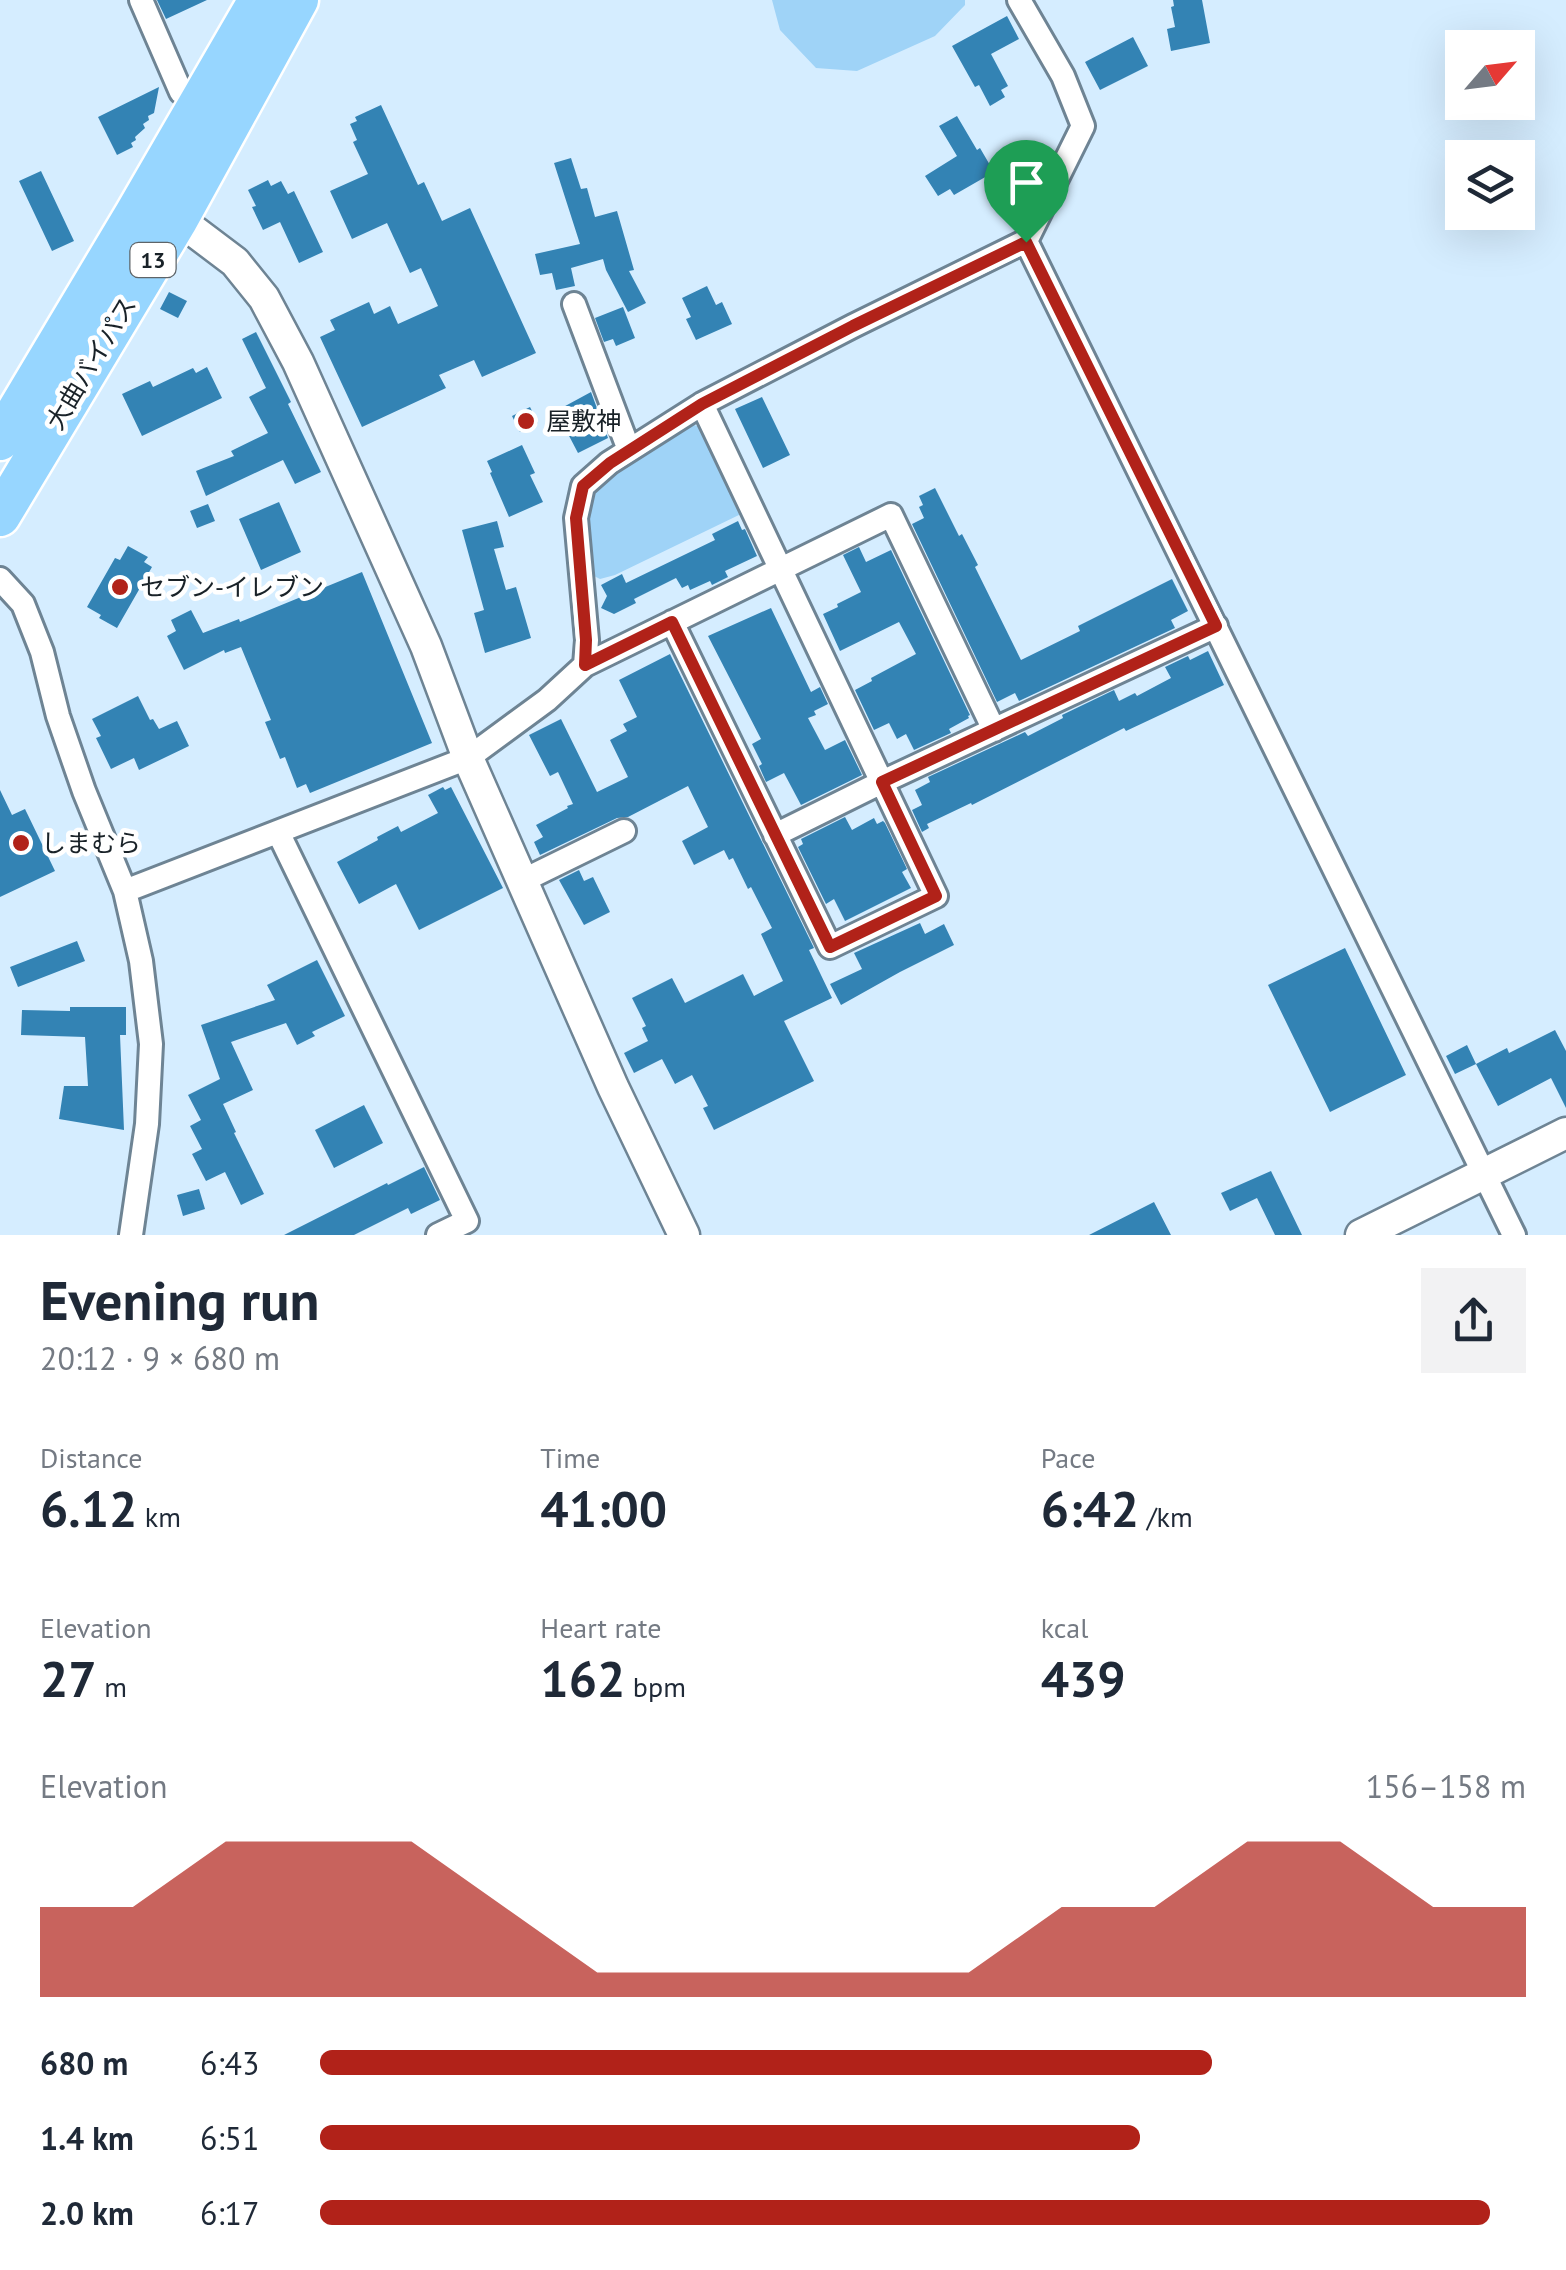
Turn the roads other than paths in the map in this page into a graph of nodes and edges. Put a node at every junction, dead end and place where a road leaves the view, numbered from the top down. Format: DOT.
graph roads {
  1 [pos="141,0"];
  2 [pos="259,0"];
  3 [pos="298,0"];
  4 [pos="1019,0"];
  5 [pos="181,92"];
  6 [pos="178,218"];
  7 [pos="1026,242"];
  8 [pos="574,304"];
  9 [pos="702,404"];
  10 [pos="0,440"];
  11 [pos="629,450"];
  12 [pos="0,516"];
  13 [pos="782,568"];
  14 [pos="0,579"];
  15 [pos="672,622"];
  16 [pos="1216,626"];
  17 [pos="585,665"];
  18 [pos="994,730"];
  19 [pos="468,758"];
  20 [pos="882,782"];
  21 [pos="278,832"];
  22 [pos="624,832"];
  23 [pos="775,835"];
  24 [pos="522,881"];
  25 [pos="125,891"];
  26 [pos="1566,1133"];
  27 [pos="1484,1174"];
  28 [pos="131,1235"];
  29 [pos="438,1235"];
  30 [pos="684,1235"];
  31 [pos="1361,1235"];
  32 [pos="1514,1235"];
  1 -- 5 [label="street"];
  2 -- 10 [label="highway, 大曲バイパス / 13"];
  3 -- 6 [label="highway, 大曲バイパス / 13"];
  4 -- 7 [label="street"];
  6 -- 12 [label="highway, 大曲バイパス / 13"];
  6 -- 19 [label="street"];
  7 -- 9 [label="street"];
  7 -- 16 [label="street"];
  8 -- 11 [label="street"];
  9 -- 11 [label="street"];
  9 -- 13 [label="street"];
  11 -- 17 [label="street"];
  13 -- 15 [label="street"];
  13 -- 18 [label="street"];
  13 -- 20 [label="street"];
  14 -- 25 [label="street"];
  15 -- 17 [label="street"];
  15 -- 23 [label="street"];
  16 -- 18 [label="street"];
  16 -- 27 [label="street"];
  17 -- 19 [label="street"];
  18 -- 20 [label="street"];
  19 -- 21 [label="street"];
  19 -- 24 [label="street"];
  20 -- 23 [label="street"];
  20 -- 23 [label="street"];
  21 -- 25 [label="street"];
  21 -- 29 [label="street"];
  22 -- 24 [label="street"];
  24 -- 30 [label="street"];
  25 -- 28 [label="street"];
  26 -- 27 [label="street"];
  27 -- 31 [label="street"];
  27 -- 32 [label="street"];
}
